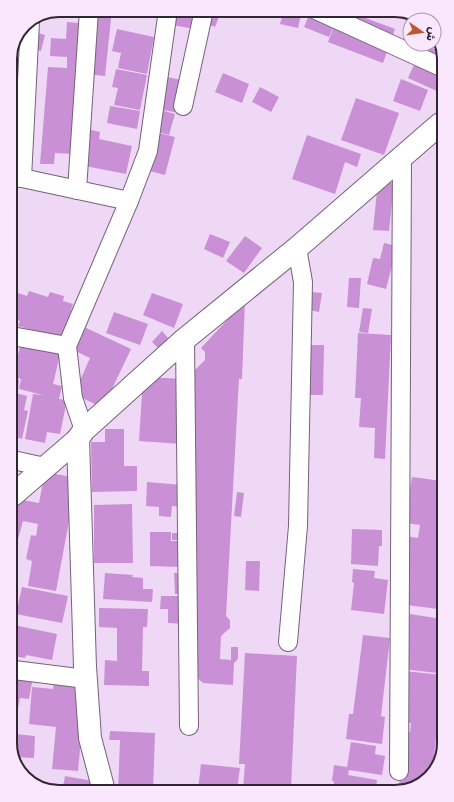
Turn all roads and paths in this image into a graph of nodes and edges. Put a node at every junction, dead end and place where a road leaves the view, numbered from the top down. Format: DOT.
graph roads {
  1 [pos="89,17"];
  2 [pos="167,17"];
  3 [pos="202,17"];
  4 [pos="331,17"];
  5 [pos="29,29"];
  6 [pos="437,65"];
  7 [pos="183,106"];
  8 [pos="437,127"];
  9 [pos="402,156"];
  10 [pos="17,177"];
  11 [pos="77,190"];
  12 [pos="129,201"];
  13 [pos="297,248"];
  14 [pos="17,337"];
  15 [pos="185,339"];
  16 [pos="67,346"];
  17 [pos="81,434"];
  18 [pos="17,461"];
  19 [pos="45,467"];
  20 [pos="17,492"];
  21 [pos="288,642"];
  22 [pos="17,670"];
  23 [pos="86,679"];
  24 [pos="189,726"];
  25 [pos="398,771"];
  26 [pos="102,785"];
  1 -- 11 [label="street"];
  2 -- 12 [label="street"];
  3 -- 7 [label="street"];
  4 -- 6 [label="street"];
  5 -- 10 [label="street"];
  8 -- 9 [label="street"];
  9 -- 13 [label="street"];
  9 -- 25 [label="street"];
  10 -- 11 [label="street"];
  11 -- 12 [label="street"];
  12 -- 16 [label="street"];
  13 -- 15 [label="street"];
  13 -- 21 [label="street"];
  14 -- 16 [label="street"];
  15 -- 17 [label="street"];
  15 -- 24 [label="street"];
  16 -- 17 [label="street"];
  17 -- 19 [label="street"];
  17 -- 23 [label="street"];
  18 -- 19 [label="street"];
  19 -- 20 [label="street"];
  22 -- 23 [label="street"];
  23 -- 26 [label="street"];
}
